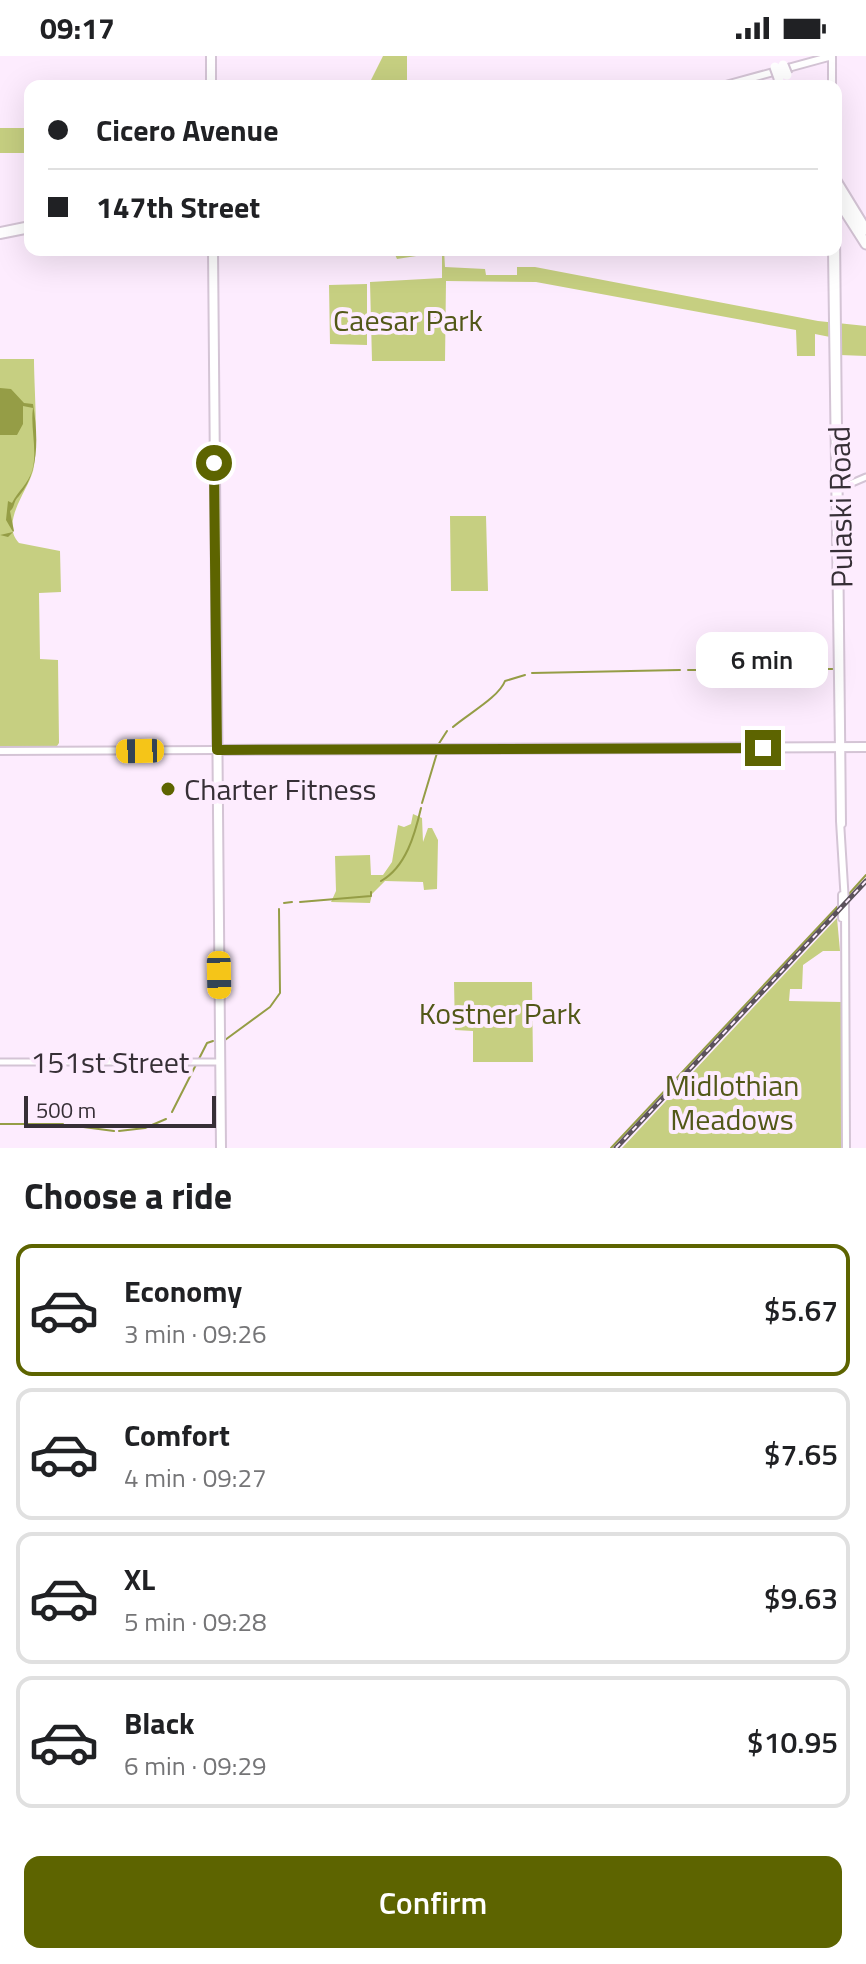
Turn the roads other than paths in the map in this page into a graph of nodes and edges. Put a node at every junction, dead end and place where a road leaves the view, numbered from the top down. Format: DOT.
graph roads {
  1 [pos="211,56"];
  2 [pos="771,56"];
  3 [pos="832,56"];
  4 [pos="779,63"];
  5 [pos="211,80"];
  6 [pos="744,80"];
  7 [pos="759,80"];
  8 [pos="783,80"];
  9 [pos="832,80"];
  10 [pos="842,191"];
  11 [pos="842,207"];
  12 [pos="24,228"];
  13 [pos="866,230"];
  14 [pos="0,233"];
  15 [pos="866,244"];
  16 [pos="213,256"];
  17 [pos="832,256"];
  18 [pos="836,256"];
  19 [pos="866,477"];
  20 [pos="838,489"];
  21 [pos="841,747"];
  22 [pos="866,747"];
  23 [pos="217,750"];
  24 [pos="0,751"];
  25 [pos="0,1062"];
  26 [pos="220,1062"];
  27 [pos="221,1148"];
  28 [pos="846,1148"];
  1 -- 5 [label="main road"];
  2 -- 4 [label="highway"];
  3 -- 6 [label="main road"];
  3 -- 7 [label="main road"];
  3 -- 9 [label="main road"];
  4 -- 8 [label="highway, bridge"];
  10 -- 13 [label="highway"];
  11 -- 15 [label="highway"];
  12 -- 14 [label="main road"];
  16 -- 23 [label="main road"];
  17 -- 20 [label="main road, Pulaski Road"];
  18 -- 20 [label="main road, Pulaski Road"];
  19 -- 20 [label="street"];
  20 -- 21 [label="main road, Pulaski Road"];
  21 -- 22 [label="main road"];
  21 -- 23 [label="main road"];
  21 -- 28 [label="main road, Pulaski Road"];
  23 -- 24 [label="main road"];
  23 -- 26 [label="main road"];
  25 -- 26 [label="street, 151st Street"];
  26 -- 27 [label="main road"];
}
